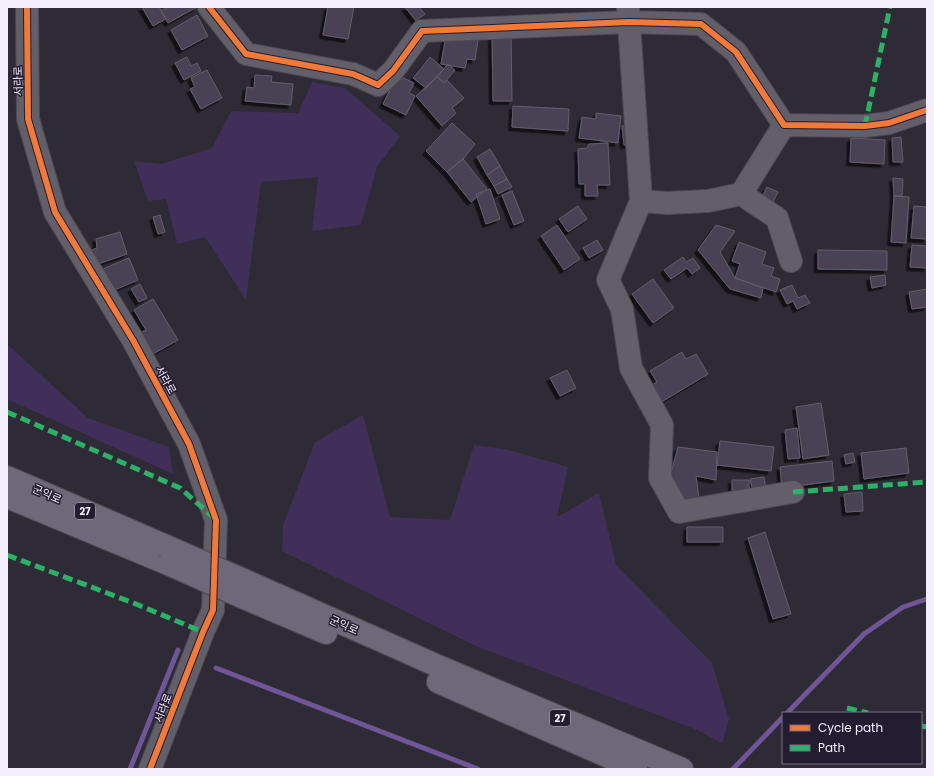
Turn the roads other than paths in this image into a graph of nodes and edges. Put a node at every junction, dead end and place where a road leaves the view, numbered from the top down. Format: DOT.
graph roads {
  1 [pos="27,7"];
  2 [pos="209,7"];
  3 [pos="628,15"];
  4 [pos="927,110"];
  5 [pos="784,125"];
  6 [pos="741,194"];
  7 [pos="641,201"];
  8 [pos="791,261"];
  9 [pos="7,477"];
  10 [pos="793,492"];
  11 [pos="7,497"];
  12 [pos="166,555"];
  13 [pos="244,589"];
  14 [pos="150,769"];
  15 [pos="636,769"];
  16 [pos="682,769"];
  1 -- 14 [label="street, 서라로"];
  2 -- 3 [label="street"];
  3 -- 5 [label="street"];
  3 -- 7 [label="street"];
  4 -- 5 [label="street"];
  5 -- 6 [label="street"];
  6 -- 7 [label="street"];
  6 -- 8 [label="street"];
  7 -- 10 [label="street"];
  9 -- 12 [label="highway, 군익로 / 27"];
  11 -- 12 [label="highway, 군익로"];
  12 -- 13 [label="highway, 군익로 / 27, bridge"];
  13 -- 15 [label="highway, 군익로"];
  13 -- 16 [label="highway, 군익로 / 27"];
}
